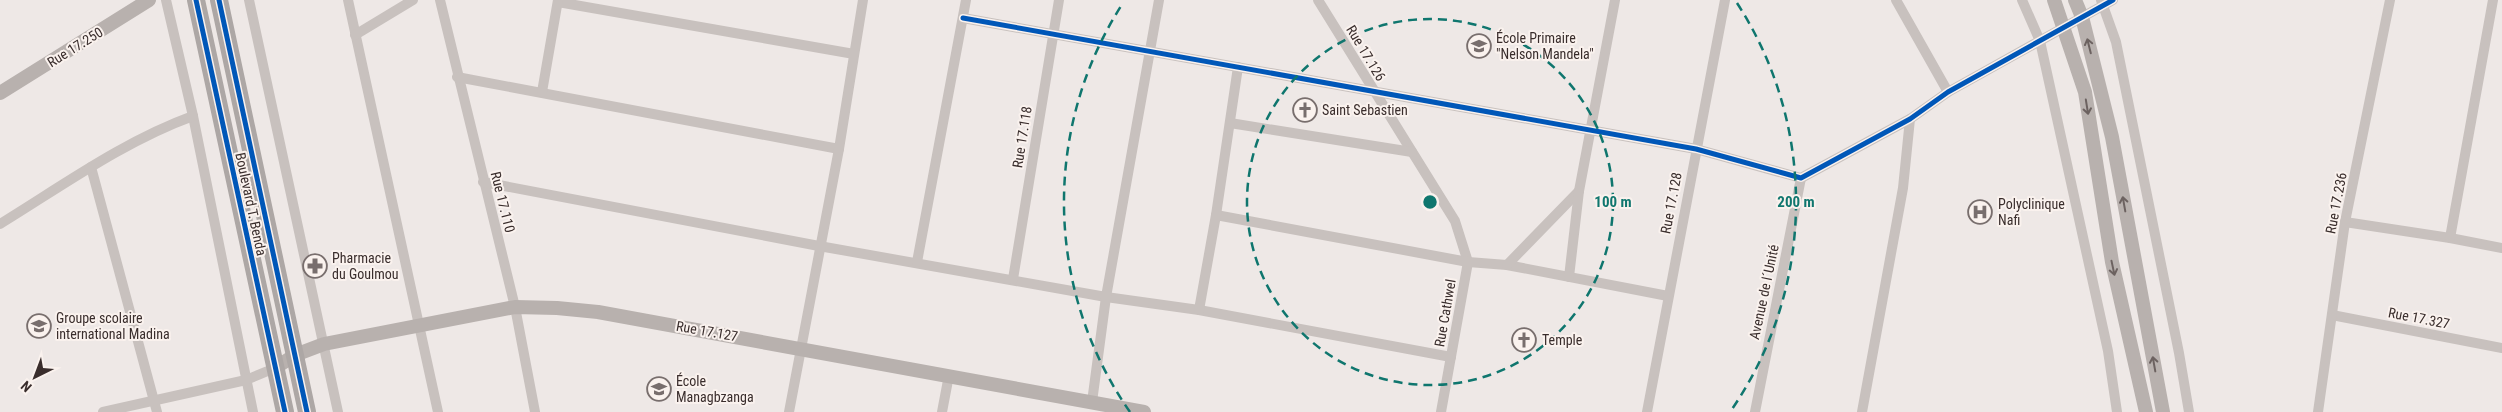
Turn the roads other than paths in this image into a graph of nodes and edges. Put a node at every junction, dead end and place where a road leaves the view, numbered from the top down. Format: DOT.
graph roads {
  1 [pos="149,0"];
  2 [pos="166,0"];
  3 [pos="196,0"];
  4 [pos="219,0"];
  5 [pos="249,0"];
  6 [pos="348,0"];
  7 [pos="413,0"];
  8 [pos="440,0"];
  9 [pos="863,0"];
  10 [pos="966,0"];
  11 [pos="1059,0"];
  12 [pos="1159,0"];
  13 [pos="1318,0"];
  14 [pos="1615,0"];
  15 [pos="1725,0"];
  16 [pos="1896,0"];
  17 [pos="2022,0"];
  18 [pos="2054,0"];
  19 [pos="2075,0"];
  20 [pos="2113,0"];
  21 [pos="2390,0"];
  22 [pos="2493,0"];
  23 [pos="558,1"];
  24 [pos="2102,3"];
  25 [pos="2082,17"];
  26 [pos="963,18"];
  27 [pos="2064,27"];
  28 [pos="355,35"];
  29 [pos="1053,35"];
  30 [pos="2040,40"];
  31 [pos="1148,50"];
  32 [pos="854,54"];
  33 [pos="1238,67"];
  34 [pos="457,77"];
  35 [pos="542,92"];
  36 [pos="1374,92"];
  37 [pos="1948,92"];
  38 [pos="0,93"];
  39 [pos="193,116"];
  40 [pos="1910,119"];
  41 [pos="1230,123"];
  42 [pos="1590,131"];
  43 [pos="838,149"];
  44 [pos="1696,149"];
  45 [pos="1412,152"];
  46 [pos="91,167"];
  47 [pos="1801,178"];
  48 [pos="483,182"];
  49 [pos="1579,191"];
  50 [pos="1216,215"];
  51 [pos="1455,221"];
  52 [pos="2346,222"];
  53 [pos="0,224"];
  54 [pos="2450,238"];
  55 [pos="819,246"];
  56 [pos="2502,248"];
  57 [pos="917,262"];
  58 [pos="1468,262"];
  59 [pos="1507,265"];
  60 [pos="1569,277"];
  61 [pos="1013,279"];
  62 [pos="1668,296"];
  63 [pos="1106,297"];
  64 [pos="515,307"];
  65 [pos="1199,310"];
  66 [pos="2332,315"];
  67 [pos="419,325"];
  68 [pos="324,344"];
  69 [pos="800,347"];
  70 [pos="2502,348"];
  71 [pos="296,355"];
  72 [pos="1452,357"];
  73 [pos="275,368"];
  74 [pos="949,375"];
  75 [pos="246,380"];
  76 [pos="1092,402"];
  77 [pos="156,407"];
  78 [pos="103,412"];
  79 [pos="254,412"];
  80 [pos="285,412"];
  81 [pos="307,412"];
  82 [pos="338,412"];
  83 [pos="438,412"];
  84 [pos="535,412"];
  85 [pos="790,412"];
  86 [pos="942,412"];
  87 [pos="1144,412"];
  88 [pos="1441,412"];
  89 [pos="1647,412"];
  90 [pos="1755,412"];
  91 [pos="1862,412"];
  92 [pos="2117,412"];
  93 [pos="2146,412"];
  94 [pos="2163,412"];
  95 [pos="2189,412"];
  96 [pos="2318,412"];
  1 -- 38 [label="street, Rue 17.250"];
  2 -- 39 [label="street"];
  3 -- 73 [label="highway, Boulevard T. Benda"];
  4 -- 71 [label="highway, Boulevard T. Benda"];
  5 -- 68 [label="street"];
  6 -- 28 [label="street"];
  7 -- 28 [label="street"];
  8 -- 34 [label="street, Rue 17.110"];
  9 -- 32 [label="street"];
  10 -- 26 [label="street"];
  11 -- 29 [label="street, Rue 17.118"];
  12 -- 31 [label="street"];
  13 -- 36 [label="street, Rue 17.126"];
  14 -- 42 [label="street"];
  15 -- 44 [label="street, Rue 17.128"];
  16 -- 37 [label="street"];
  17 -- 30 [label="street"];
  18 -- 27 [label="street"];
  19 -- 25 [label="street"];
  20 -- 24 [label="street"];
  21 -- 52 [label="street, Rue 17.236"];
  22 -- 54 [label="street"];
  23 -- 32 [label="street"];
  23 -- 35 [label="street"];
  24 -- 25 [label="street"];
  24 -- 95 [label="street"];
  25 -- 27 [label="street"];
  94 -- 25 [label="street, one-way"];
  26 -- 29 [label="street"];
  26 -- 57 [label="street"];
  27 -- 30 [label="street"];
  27 -- 93 [label="street, one-way"];
  28 -- 67 [label="street"];
  29 -- 31 [label="street"];
  29 -- 61 [label="street, Rue 17.118"];
  30 -- 37 [label="street"];
  30 -- 92 [label="street"];
  31 -- 33 [label="street"];
  31 -- 63 [label="street"];
  32 -- 43 [label="street"];
  33 -- 36 [label="street"];
  33 -- 41 [label="street"];
  34 -- 35 [label="street"];
  34 -- 48 [label="street, Rue 17.110"];
  35 -- 43 [label="street"];
  36 -- 42 [label="street"];
  36 -- 45 [label="street, Rue 17.126"];
  37 -- 40 [label="street"];
  39 -- 46 [label="street"];
  39 -- 75 [label="street"];
  40 -- 47 [label="street"];
  40 -- 91 [label="street"];
  41 -- 45 [label="street"];
  41 -- 50 [label="street"];
  42 -- 44 [label="street"];
  42 -- 49 [label="street"];
  43 -- 55 [label="street"];
  44 -- 47 [label="street"];
  44 -- 62 [label="street, Rue 17.128"];
  45 -- 51 [label="street, Rue 17.126"];
  46 -- 53 [label="street"];
  46 -- 77 [label="street"];
  47 -- 90 [label="street, Avenue de l´Unité"];
  48 -- 55 [label="street"];
  48 -- 64 [label="street, Rue 17.110"];
  49 -- 59 [label="street"];
  49 -- 60 [label="street"];
  50 -- 58 [label="street"];
  50 -- 65 [label="street"];
  51 -- 58 [label="street, Rue Cathwel"];
  52 -- 54 [label="street"];
  52 -- 66 [label="street, Rue 17.236"];
  54 -- 56 [label="street"];
  55 -- 57 [label="street"];
  55 -- 69 [label="street"];
  57 -- 61 [label="street"];
  58 -- 59 [label="street"];
  58 -- 72 [label="street, Rue Cathwel"];
  59 -- 60 [label="street"];
  60 -- 62 [label="street"];
  61 -- 63 [label="street"];
  62 -- 89 [label="street, Rue 17.128"];
  63 -- 65 [label="street"];
  63 -- 76 [label="street"];
  64 -- 67 [label="street, Rue 17.127"];
  64 -- 69 [label="street, Rue 17.127"];
  64 -- 84 [label="street, Rue 17.110"];
  65 -- 72 [label="street"];
  66 -- 70 [label="street, Rue 17.327"];
  66 -- 96 [label="street, Rue 17.236"];
  67 -- 68 [label="street, Rue 17.127"];
  67 -- 83 [label="street"];
  68 -- 71 [label="street, Rue 17.127"];
  68 -- 82 [label="street"];
  69 -- 74 [label="street, Rue 17.127"];
  69 -- 85 [label="street"];
  71 -- 73 [label="street, Rue 17.127"];
  71 -- 81 [label="highway, Boulevard T. Benda"];
  72 -- 88 [label="street, Rue Cathwel"];
  73 -- 75 [label="street"];
  73 -- 80 [label="highway, Boulevard T. Benda"];
  74 -- 76 [label="street, Rue 17.127"];
  74 -- 86 [label="street"];
  75 -- 77 [label="street"];
  75 -- 79 [label="street"];
  76 -- 87 [label="street, Rue 17.127"];
  77 -- 78 [label="street"];
}
